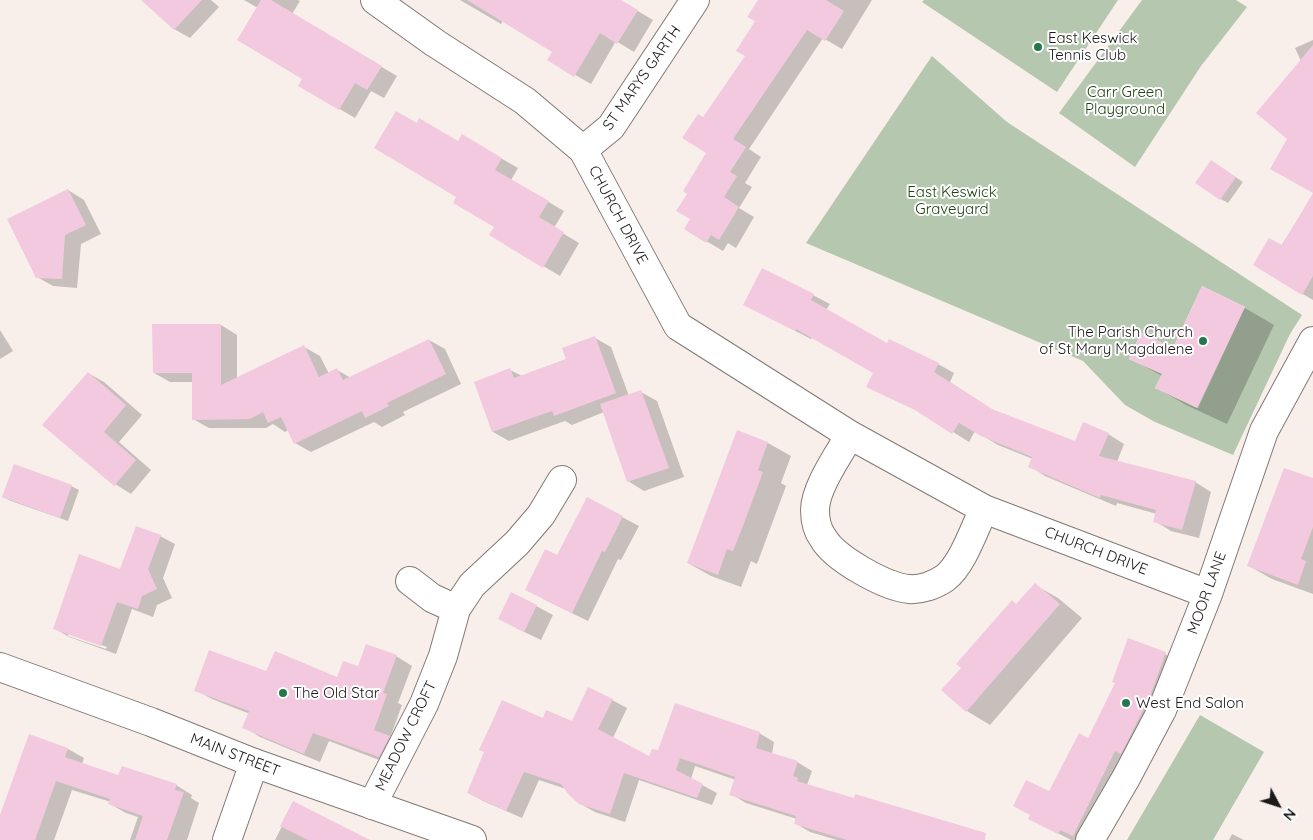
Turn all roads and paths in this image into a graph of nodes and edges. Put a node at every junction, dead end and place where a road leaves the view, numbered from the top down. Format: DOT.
graph roads {
  1 [pos="376,0"];
  2 [pos="695,0"];
  3 [pos="583,150"];
  4 [pos="1313,341"];
  5 [pos="850,435"];
  6 [pos="562,480"];
  7 [pos="984,509"];
  8 [pos="410,581"];
  9 [pos="1208,594"];
  10 [pos="456,609"];
  11 [pos="0,667"];
  12 [pos="254,763"];
  13 [pos="372,805"];
  14 [pos="227,840"];
  15 [pos="472,840"];
  16 [pos="1090,840"];
  1 -- 3 [label="street, CHURCH DRIVE"];
  2 -- 3 [label="street, ST MARYS GARTH"];
  3 -- 5 [label="street, CHURCH DRIVE"];
  4 -- 9 [label="street, MOOR LANE"];
  5 -- 7 [label="street, CHURCH DRIVE"];
  5 -- 7 [label="street"];
  6 -- 10 [label="street, MEADOW CROFT"];
  7 -- 9 [label="street, CHURCH DRIVE"];
  8 -- 10 [label="street"];
  9 -- 16 [label="street, MOOR LANE"];
  10 -- 13 [label="street, MEADOW CROFT"];
  11 -- 12 [label="street, MAIN STREET"];
  12 -- 13 [label="street, MAIN STREET"];
  12 -- 14 [label="street"];
  13 -- 15 [label="street, MAIN STREET"];
}
